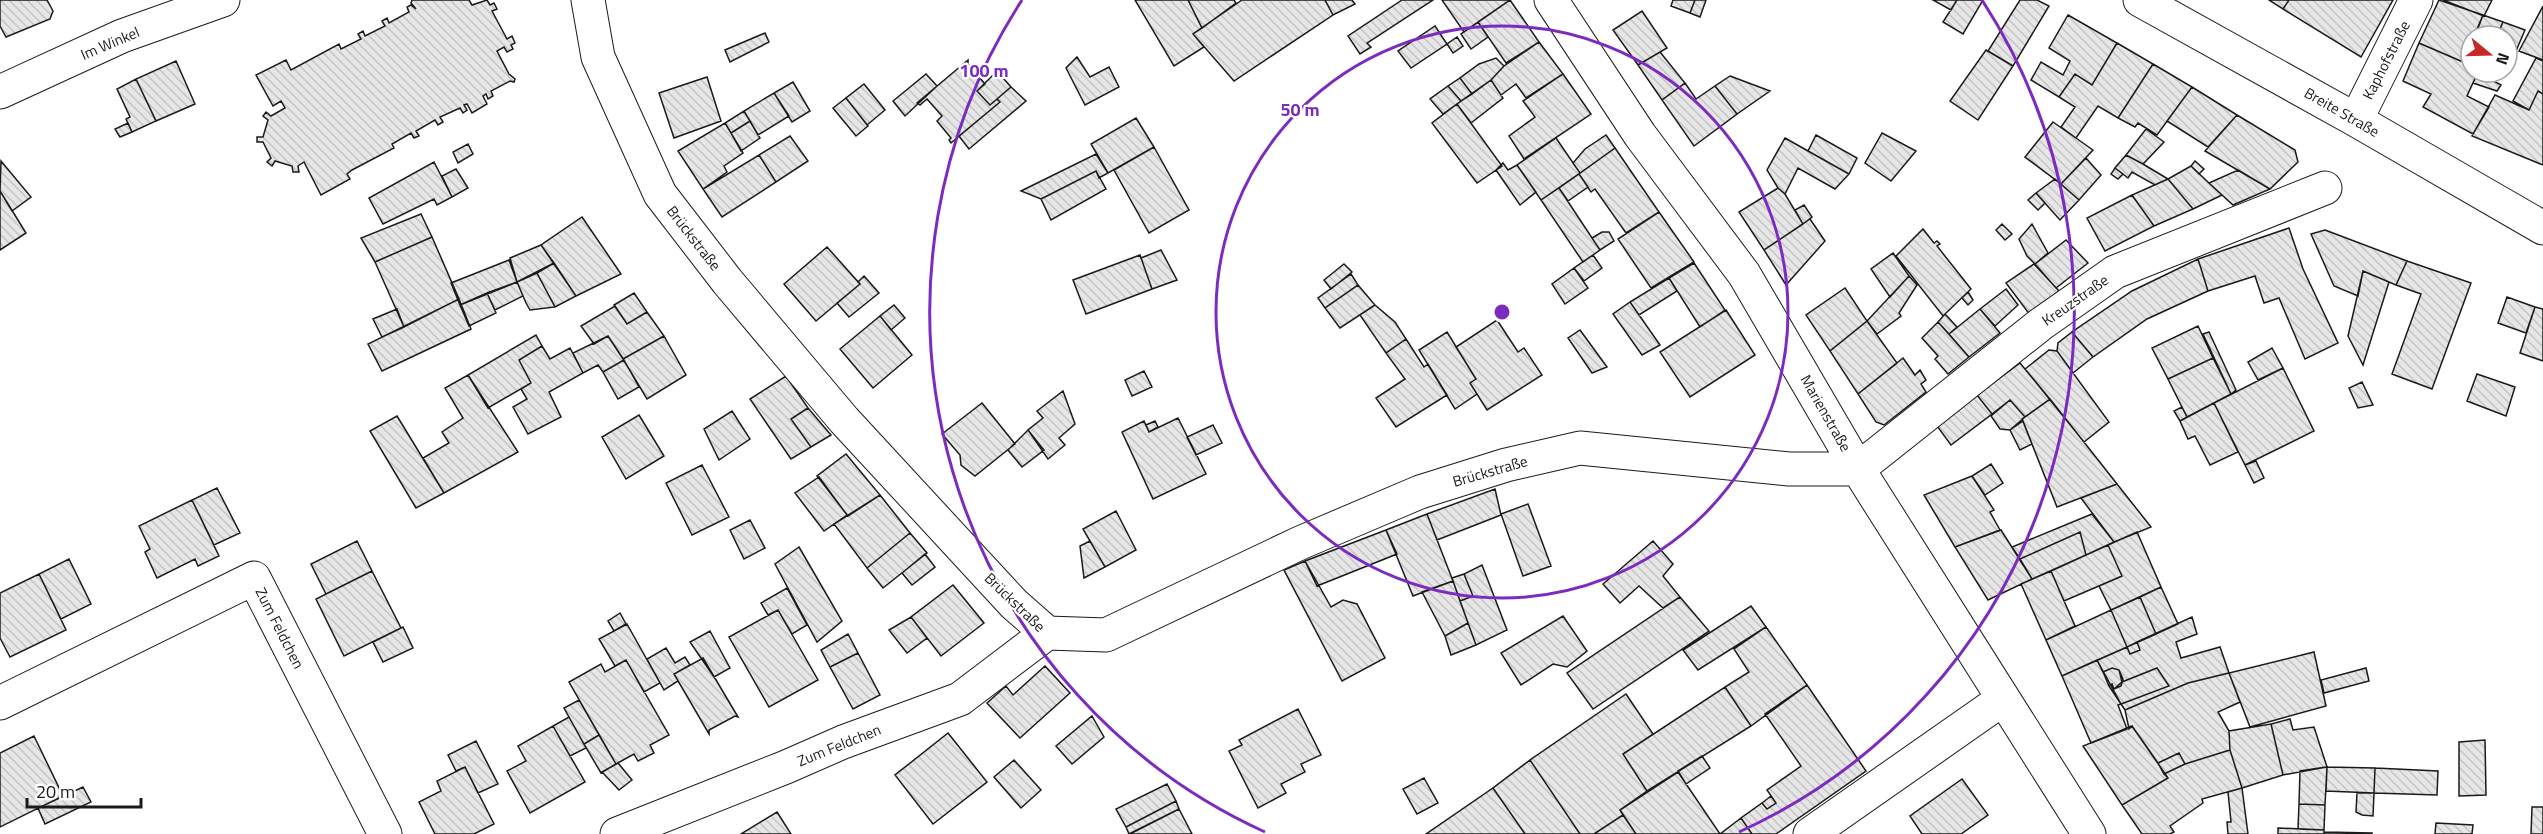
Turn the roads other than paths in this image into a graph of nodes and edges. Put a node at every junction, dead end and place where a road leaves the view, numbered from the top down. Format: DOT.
graph roads {
  1 [pos="223,0"];
  2 [pos="588,0"];
  3 [pos="1551,0"];
  4 [pos="2140,0"];
  5 [pos="2416,0"];
  6 [pos="0,92"];
  7 [pos="2356,120"];
  8 [pos="2325,188"];
  9 [pos="2543,228"];
  10 [pos="1858,469"];
  11 [pos="1047,633"];
  12 [pos="2003,699"];
  13 [pos="0,703"];
  14 [pos="385,834"];
  15 [pos="617,834"];
  16 [pos="1810,834"];
  17 [pos="2089,834"];
  1 -- 6 [label="street, Im Winkel"];
  2 -- 11 [label="street, Brückstraße"];
  3 -- 10 [label="street, Marienstraße"];
  4 -- 7 [label="street, Breite Straße"];
  5 -- 7 [label="street, Kaphofstraße"];
  7 -- 9 [label="street, Breite Straße"];
  8 -- 10 [label="street, Kreuzstraße"];
  10 -- 11 [label="street, Brückstraße"];
  10 -- 12 [label="street, Marienstraße"];
  11 -- 15 [label="street, Zum Feldchen"];
  12 -- 16 [label="street"];
  12 -- 17 [label="street, Marienstraße"];
  13 -- 14 [label="street, Zum Feldchen"];
}
